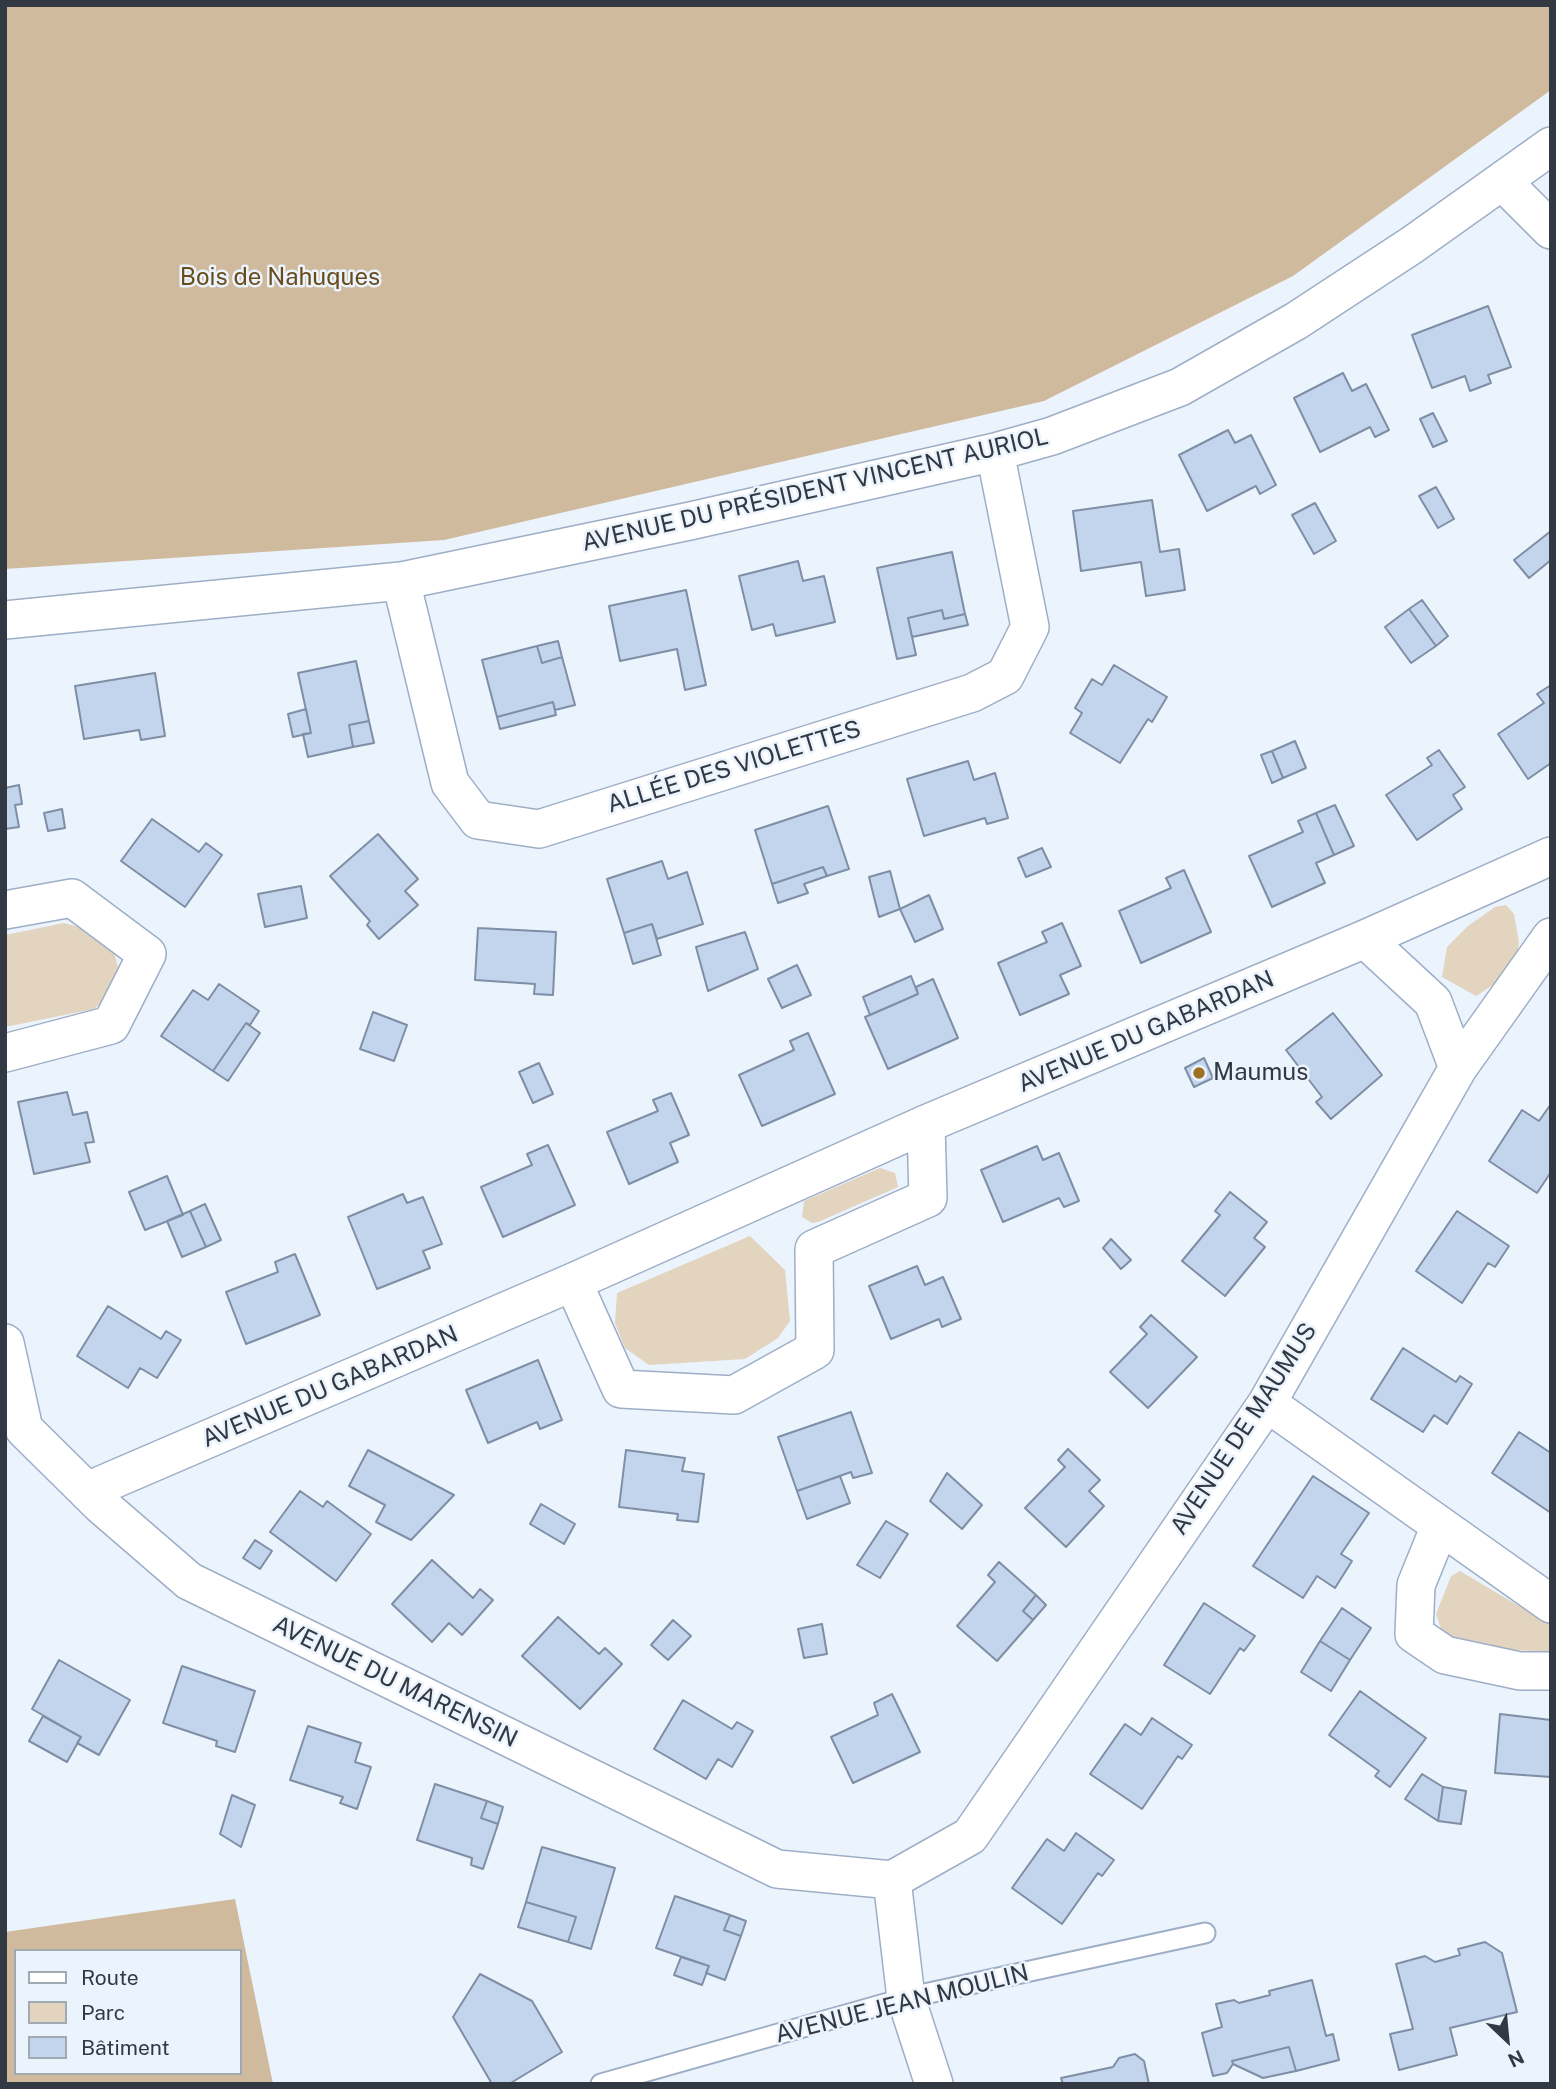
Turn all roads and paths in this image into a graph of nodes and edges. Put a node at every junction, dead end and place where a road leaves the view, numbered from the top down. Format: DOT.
graph roads {
  1 [pos="1551,146"];
  2 [pos="1502,181"];
  3 [pos="1551,230"];
  4 [pos="995,453"];
  5 [pos="401,581"];
  6 [pos="5,620"];
  7 [pos="1551,856"];
  8 [pos="5,910"];
  9 [pos="1551,937"];
  10 [pos="1365,939"];
  11 [pos="5,1053"];
  12 [pos="1458,1068"];
  13 [pos="926,1124"];
  14 [pos="573,1282"];
  15 [pos="5,1343"];
  16 [pos="1268,1403"];
  17 [pos="87,1491"];
  18 [pos="1440,1526"];
  19 [pos="1551,1604"];
  20 [pos="1551,1671"];
  21 [pos="892,1880"];
  22 [pos="1205,1933"];
  23 [pos="906,1998"];
  24 [pos="601,2084"];
  25 [pos="934,2084"];
  1 -- 2 [label="street, AVENUE DU PRÉSIDENT VINCENT AURIOL"];
  2 -- 3 [label="street"];
  2 -- 4 [label="street, AVENUE DU PRÉSIDENT VINCENT AURIOL"];
  4 -- 5 [label="street, AVENUE DU PRÉSIDENT VINCENT AURIOL"];
  4 -- 5 [label="street, ALLÉE DES VIOLETTES"];
  5 -- 6 [label="street, AVENUE DU PRÉSIDENT VINCENT AURIOL"];
  7 -- 10 [label="street, AVENUE DU GABARDAN"];
  8 -- 11 [label="street"];
  9 -- 12 [label="street, AVENUE DE MAUMUS"];
  10 -- 12 [label="street"];
  10 -- 13 [label="street, AVENUE DU GABARDAN"];
  12 -- 16 [label="street, AVENUE DE MAUMUS"];
  13 -- 14 [label="street, AVENUE DU GABARDAN"];
  13 -- 14 [label="street"];
  14 -- 17 [label="street, AVENUE DU GABARDAN"];
  15 -- 17 [label="street, AVENUE DU MARENSIN"];
  16 -- 18 [label="street"];
  16 -- 21 [label="street, AVENUE DE MAUMUS"];
  17 -- 21 [label="street, AVENUE DU MARENSIN"];
  18 -- 19 [label="street"];
  18 -- 20 [label="street"];
  21 -- 23 [label="street"];
  22 -- 23 [label="lane, AVENUE JEAN MOULIN"];
  23 -- 24 [label="lane, AVENUE JEAN MOULIN"];
  23 -- 25 [label="street"];
}
